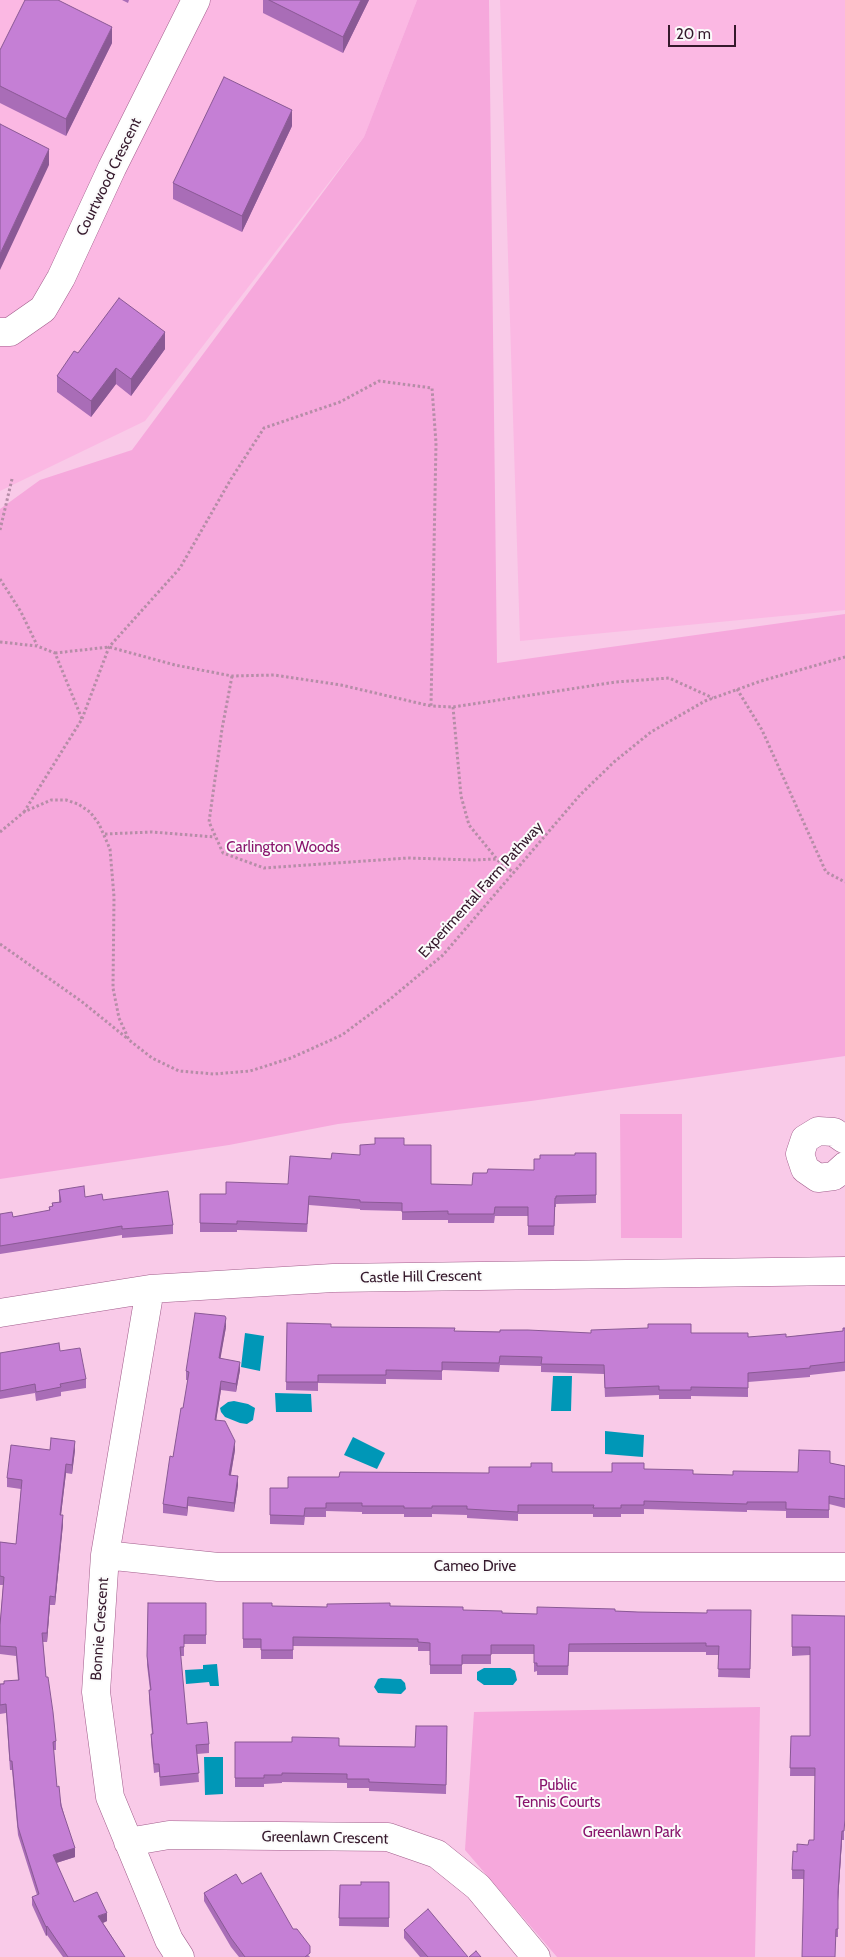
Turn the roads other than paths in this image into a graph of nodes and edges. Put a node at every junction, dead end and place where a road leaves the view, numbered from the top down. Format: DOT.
graph roads {
  1 [pos="196,0"];
  2 [pos="0,332"];
  3 [pos="844,1139"];
  4 [pos="835,1181"];
  5 [pos="845,1271"];
  6 [pos="150,1289"];
  7 [pos="0,1313"];
  8 [pos="105,1555"];
  9 [pos="845,1567"];
  10 [pos="128,1842"];
  11 [pos="180,1957"];
  12 [pos="536,1957"];
  1 -- 2 [label="street, Courtwood Crescent"];
  3 -- 4 [label="street"];
  5 -- 6 [label="street, Castle Hill Crescent"];
  6 -- 7 [label="street, Castle Hill Crescent"];
  6 -- 8 [label="street, Bonnie Crescent"];
  8 -- 9 [label="street, Cameo Drive"];
  8 -- 10 [label="street, Bonnie Crescent"];
  10 -- 11 [label="street, Bonnie Crescent"];
  10 -- 12 [label="street, Greenlawn Crescent"];
}
